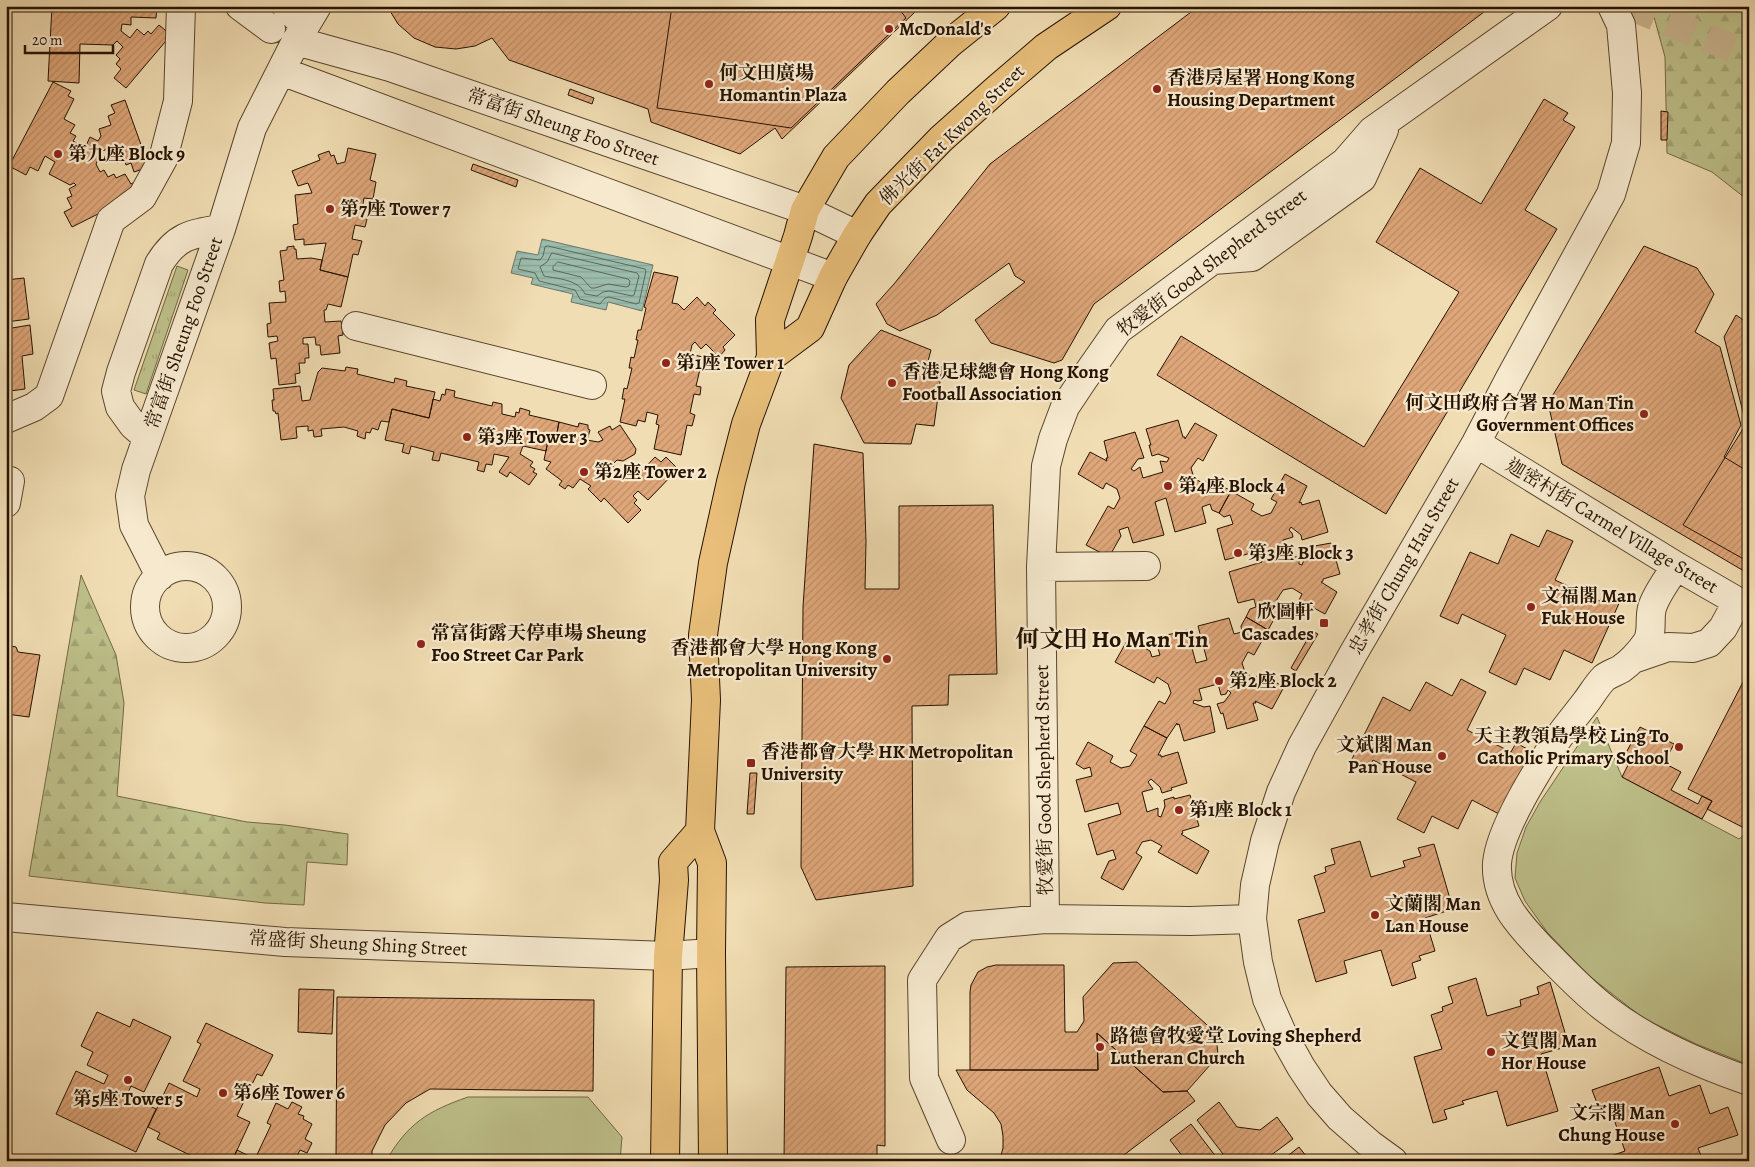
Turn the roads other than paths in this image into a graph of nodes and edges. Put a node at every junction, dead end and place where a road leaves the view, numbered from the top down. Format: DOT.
graph roads {
  1 [pos="181,6"];
  2 [pos="240,6"];
  3 [pos="286,6"];
  4 [pos="996,6"];
  5 [pos="1106,6"];
  6 [pos="1548,6"];
  7 [pos="1612,6"];
  8 [pos="306,25"];
  9 [pos="271,30"];
  10 [pos="281,71"];
  11 [pos="805,210"];
  12 [pos="221,229"];
  13 [pos="857,235"];
  14 [pos="789,259"];
  15 [pos="834,277"];
  16 [pos="356,326"];
  17 [pos="771,357"];
  18 [pos="592,385"];
  19 [pos="6,419"];
  20 [pos="148,437"];
  21 [pos="1476,443"];
  22 [pos="6,481"];
  23 [pos="6,502"];
  24 [pos="1146,566"];
  25 [pos="1676,566"];
  26 [pos="1041,567"];
  27 [pos="160,576"];
  28 [pos="1743,605"];
  29 [pos="1633,659"];
  30 [pos="700,831"];
  31 [pos="6,917"];
  32 [pos="1046,919"];
  33 [pos="1252,919"];
  34 [pos="711,953"];
  35 [pos="668,956"];
  36 [pos="1749,1081"];
  37 [pos="951,1140"];
  38 [pos="665,1161"];
  39 [pos="713,1161"];
  40 [pos="1393,1161"];
  1 -- 19 [label="street"];
  2 -- 9 [label="street"];
  3 -- 8 [label="street"];
  4 -- 11 [label="main road"];
  5 -- 13 [label="main road, 佛光街 Fat Kwong Street"];
  6 -- 26 [label="street, 牧愛街 Good Shepherd Street"];
  7 -- 21 [label="street, 忠孝街 Chung Hau Street"];
  8 -- 10 [label="street, 常富街 Sheung Foo Street"];
  8 -- 11 [label="street, 常富街 Sheung Foo Street"];
  10 -- 12 [label="street, 常富街 Sheung Foo Street"];
  10 -- 14 [label="street"];
  11 -- 13 [label="street, 常富街 Sheung Foo Street"];
  11 -- 14 [label="main road"];
  12 -- 20 [label="street, 常富街 Sheung Foo Street"];
  12 -- 20 [label="street, 常富街 Sheung Foo Street"];
  13 -- 15 [label="main road, 佛光街 Fat Kwong Street"];
  14 -- 15 [label="street"];
  14 -- 17 [label="main road"];
  15 -- 17 [label="main road, 佛光街 Fat Kwong Street"];
  16 -- 18 [label="street"];
  17 -- 30 [label="main road"];
  20 -- 27 [label="street, 常富街 Sheung Foo Street"];
  21 -- 25 [label="street, 迦密村街 Carmel Village Street"];
  21 -- 33 [label="street, 忠孝街 Chung Hau Street"];
  22 -- 23 [label="street"];
  24 -- 26 [label="street"];
  25 -- 28 [label="street, 迦密村街 Carmel Village Street"];
  25 -- 29 [label="street"];
  26 -- 32 [label="street, 牧愛街 Good Shepherd Street"];
  28 -- 29 [label="street"];
  29 -- 36 [label="street"];
  30 -- 34 [label="main road"];
  30 -- 35 [label="main road"];
  31 -- 35 [label="street, 常盛街 Sheung Shing Street"];
  32 -- 33 [label="street, 牧愛街 Good Shepherd Street"];
  32 -- 37 [label="street, 牧愛街 Good Shepherd Street"];
  33 -- 40 [label="street, 忠孝街 Chung Hau Street"];
  34 -- 35 [label="street, 常盛街 Sheung Shing Street"];
  34 -- 39 [label="main road"];
  35 -- 38 [label="main road"];
}
